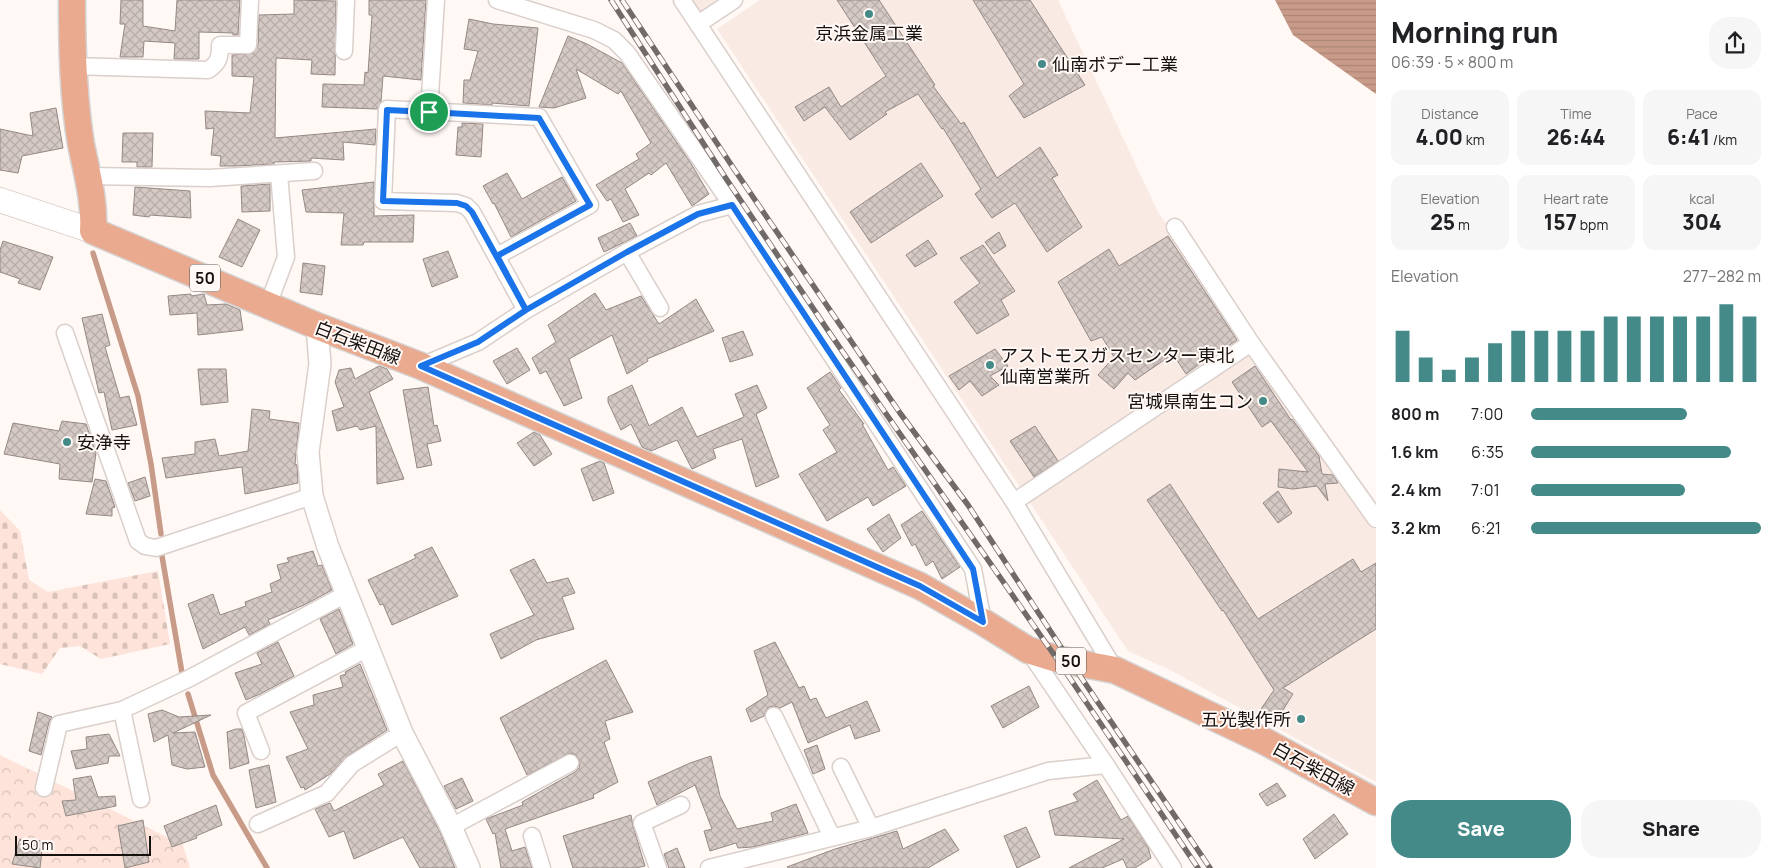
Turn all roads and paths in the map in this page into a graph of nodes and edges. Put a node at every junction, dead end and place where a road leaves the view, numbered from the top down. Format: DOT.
graph roads {
  1 [pos="72,0"];
  2 [pos="250,0"];
  3 [pos="346,0"];
  4 [pos="436,0"];
  5 [pos="496,0"];
  6 [pos="682,0"];
  7 [pos="734,0"];
  8 [pos="698,24"];
  9 [pos="344,51"];
  10 [pos="72,66"];
  11 [pos="429,112"];
  12 [pos="314,171"];
  13 [pos="279,174"];
  14 [pos="89,176"];
  15 [pos="0,200"];
  16 [pos="732,205"];
  17 [pos="1175,227"];
  18 [pos="93,231"];
  19 [pos="627,252"];
  20 [pos="497,256"];
  21 [pos="268,305"];
  22 [pos="660,308"];
  23 [pos="526,310"];
  24 [pos="317,326"];
  25 [pos="65,333"];
  26 [pos="1251,343"];
  27 [pos="421,366"];
  28 [pos="312,496"];
  29 [pos="1014,502"];
  30 [pos="1376,519"];
  31 [pos="346,594"];
  32 [pos="983,622"];
  33 [pos="368,648"];
  34 [pos="1028,650"];
  35 [pos="1115,670"];
  36 [pos="122,710"];
  37 [pos="774,716"];
  38 [pos="402,733"];
  39 [pos="261,751"];
  40 [pos="570,763"];
  41 [pos="1106,765"];
  42 [pos="841,768"];
  43 [pos="44,788"];
  44 [pos="141,799"];
  45 [pos="1376,802"];
  46 [pos="681,805"];
  47 [pos="258,824"];
  48 [pos="451,827"];
  49 [pos="870,828"];
  50 [pos="532,836"];
  51 [pos="832,837"];
  52 [pos="728,866"];
  53 [pos="469,868"];
  54 [pos="542,868"];
  55 [pos="658,868"];
  56 [pos="708,868"];
  57 [pos="1173,868"];
  1 -- 10 [label="main road"];
  2 -- 10 [label="street"];
  3 -- 9 [label="street"];
  4 -- 11 [label="street"];
  5 -- 16 [label="street"];
  6 -- 8 [label="street"];
  7 -- 8 [label="street"];
  8 -- 29 [label="street"];
  10 -- 14 [label="main road"];
  11 -- 20 [label="street"];
  11 -- 20 [label="street"];
  12 -- 13 [label="street"];
  13 -- 14 [label="street"];
  13 -- 21 [label="street"];
  14 -- 18 [label="main road"];
  15 -- 18 [label="main road"];
  16 -- 19 [label="street"];
  16 -- 32 [label="street"];
  17 -- 26 [label="street"];
  18 -- 21 [label="main road, 白石柴田線 / 50"];
  19 -- 22 [label="street"];
  19 -- 23 [label="street"];
  20 -- 23 [label="street"];
  21 -- 24 [label="main road, 白石柴田線 / 50"];
  23 -- 27 [label="street"];
  24 -- 27 [label="main road, 白石柴田線 / 50"];
  24 -- 28 [label="street"];
  25 -- 28 [label="street"];
  26 -- 29 [label="street"];
  26 -- 30 [label="street"];
  27 -- 32 [label="main road, 白石柴田線 / 50"];
  28 -- 31 [label="street"];
  29 -- 35 [label="street"];
  31 -- 33 [label="street"];
  31 -- 36 [label="street"];
  32 -- 34 [label="main road, 白石柴田線 / 50"];
  33 -- 38 [label="street"];
  33 -- 39 [label="street"];
  34 -- 35 [label="main road, 白石柴田線 / 50"];
  34 -- 41 [label="street"];
  35 -- 45 [label="main road, 白石柴田線 / 50"];
  36 -- 43 [label="street"];
  36 -- 44 [label="street"];
  37 -- 51 [label="street"];
  38 -- 47 [label="street"];
  38 -- 48 [label="street"];
  40 -- 48 [label="street"];
  41 -- 49 [label="street"];
  41 -- 57 [label="street"];
  42 -- 49 [label="street"];
  46 -- 55 [label="street"];
  48 -- 53 [label="street"];
  49 -- 51 [label="street"];
  50 -- 54 [label="street"];
  51 -- 52 [label="street"];
  52 -- 56 [label="street"];
}
